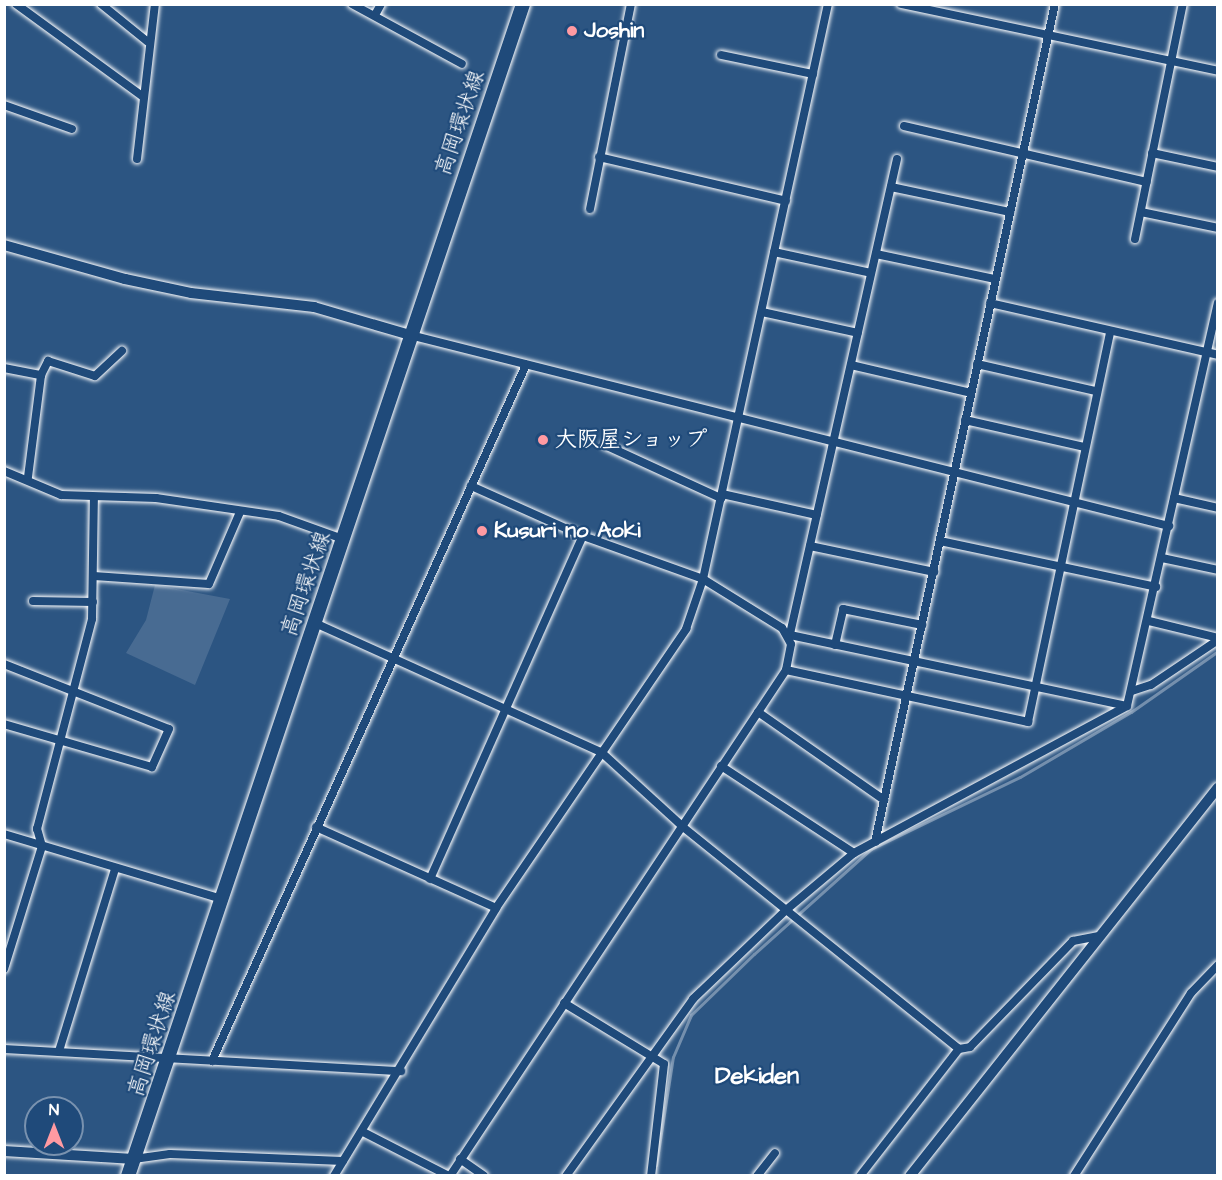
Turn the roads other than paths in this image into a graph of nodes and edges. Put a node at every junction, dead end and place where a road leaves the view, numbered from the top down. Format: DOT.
graph roads {
  1 [pos="16,4"];
  2 [pos="101,4"];
  3 [pos="155,4"];
  4 [pos="352,4"];
  5 [pos="381,4"];
  6 [pos="523,4"];
  7 [pos="631,4"];
  8 [pos="828,4"];
  9 [pos="901,4"];
  10 [pos="1055,4"];
  11 [pos="1183,4"];
  12 [pos="375,15"];
  13 [pos="1048,36"];
  14 [pos="148,42"];
  15 [pos="722,55"];
  16 [pos="1172,62"];
  17 [pos="462,64"];
  18 [pos="1218,71"];
  19 [pos="813,74"];
  20 [pos="142,96"];
  21 [pos="4,105"];
  22 [pos="904,126"];
  23 [pos="72,129"];
  24 [pos="1023,152"];
  25 [pos="1152,153"];
  26 [pos="599,157"];
  27 [pos="137,159"];
  28 [pos="897,159"];
  29 [pos="1218,167"];
  30 [pos="1147,182"];
  31 [pos="891,187"];
  32 [pos="786,201"];
  33 [pos="590,208"];
  34 [pos="1010,212"];
  35 [pos="1141,212"];
  36 [pos="1218,228"];
  37 [pos="1135,239"];
  38 [pos="4,244"];
  39 [pos="774,252"];
  40 [pos="876,254"];
  41 [pos="871,273"];
  42 [pos="995,279"];
  43 [pos="990,303"];
  44 [pos="1218,303"];
  45 [pos="762,312"];
  46 [pos="1110,332"];
  47 [pos="858,333"];
  48 [pos="410,335"];
  49 [pos="122,351"];
  50 [pos="1207,353"];
  51 [pos="1218,355"];
  52 [pos="526,364"];
  53 [pos="977,364"];
  54 [pos="850,365"];
  55 [pos="4,368"];
  56 [pos="41,375"];
  57 [pos="1096,391"];
  58 [pos="970,393"];
  59 [pos="739,419"];
  60 [pos="965,420"];
  61 [pos="834,441"];
  62 [pos="605,445"];
  63 [pos="1085,447"];
  64 [pos="4,471"];
  65 [pos="955,474"];
  66 [pos="28,477"];
  67 [pos="471,486"];
  68 [pos="722,496"];
  69 [pos="94,498"];
  70 [pos="1174,498"];
  71 [pos="1074,503"];
  72 [pos="1218,508"];
  73 [pos="240,512"];
  74 [pos="817,515"];
  75 [pos="1169,526"];
  76 [pos="583,537"];
  77 [pos="343,539"];
  78 [pos="940,542"];
  79 [pos="810,546"];
  80 [pos="1162,558"];
  81 [pos="1061,567"];
  82 [pos="1218,570"];
  83 [pos="934,572"];
  84 [pos="94,576"];
  85 [pos="703,579"];
  86 [pos="1156,587"];
  87 [pos="33,601"];
  88 [pos="93,602"];
  89 [pos="1149,621"];
  90 [pos="315,623"];
  91 [pos="922,625"];
  92 [pos="790,635"];
  93 [pos="1218,639"];
  94 [pos="836,645"];
  95 [pos="394,658"];
  96 [pos="914,663"];
  97 [pos="4,664"];
  98 [pos="786,670"];
  99 [pos="1036,687"];
  100 [pos="1132,691"];
  101 [pos="77,693"];
  102 [pos="908,696"];
  103 [pos="1127,706"];
  104 [pos="504,710"];
  105 [pos="758,712"];
  106 [pos="4,724"];
  107 [pos="61,741"];
  108 [pos="600,752"];
  109 [pos="721,766"];
  110 [pos="1218,788"];
  111 [pos="884,800"];
  112 [pos="683,827"];
  113 [pos="316,828"];
  114 [pos="4,834"];
  115 [pos="875,842"];
  116 [pos="42,846"];
  117 [pos="854,853"];
  118 [pos="115,869"];
  119 [pos="430,879"];
  120 [pos="222,899"];
  121 [pos="496,908"];
  122 [pos="786,910"];
  123 [pos="1098,936"];
  124 [pos="1218,965"];
  125 [pos="4,969"];
  126 [pos="564,1003"];
  127 [pos="4,1049"];
  128 [pos="958,1049"];
  129 [pos="59,1052"];
  130 [pos="650,1056"];
  131 [pos="169,1059"];
  132 [pos="212,1061"];
  133 [pos="401,1071"];
  134 [pos="363,1132"];
  135 [pos="775,1153"];
  136 [pos="6,1156"];
  137 [pos="134,1159"];
  138 [pos="460,1160"];
  139 [pos="343,1161"];
  140 [pos="128,1176"];
  141 [pos="334,1176"];
  142 [pos="450,1176"];
  143 [pos="484,1176"];
  144 [pos="566,1176"];
  145 [pos="651,1176"];
  146 [pos="757,1176"];
  147 [pos="860,1176"];
  148 [pos="910,1176"];
  149 [pos="1074,1176"];
  1 -- 20 [label="street"];
  2 -- 14 [label="street"];
  3 -- 14 [label="street"];
  4 -- 12 [label="street"];
  5 -- 12 [label="street"];
  6 -- 48 [label="main road, 高岡環状線"];
  7 -- 26 [label="street"];
  8 -- 19 [label="street"];
  9 -- 13 [label="street"];
  10 -- 13 [label="street"];
  11 -- 16 [label="street"];
  12 -- 17 [label="street"];
  13 -- 16 [label="street"];
  13 -- 24 [label="street"];
  14 -- 20 [label="street"];
  15 -- 19 [label="street"];
  16 -- 18 [label="street"];
  16 -- 25 [label="street"];
  19 -- 32 [label="street"];
  20 -- 27 [label="street"];
  21 -- 23 [label="street"];
  22 -- 24 [label="street"];
  24 -- 30 [label="street"];
  24 -- 34 [label="street"];
  25 -- 29 [label="street"];
  25 -- 30 [label="street"];
  26 -- 32 [label="street"];
  26 -- 33 [label="street"];
  28 -- 31 [label="street"];
  30 -- 35 [label="street"];
  31 -- 34 [label="street"];
  31 -- 40 [label="street"];
  32 -- 39 [label="street"];
  34 -- 42 [label="street"];
  35 -- 36 [label="street"];
  35 -- 37 [label="street"];
  38 -- 48 [label="street"];
  39 -- 41 [label="street"];
  39 -- 45 [label="street"];
  40 -- 41 [label="street"];
  40 -- 42 [label="street"];
  41 -- 47 [label="street"];
  42 -- 43 [label="street"];
  43 -- 46 [label="street"];
  43 -- 53 [label="street"];
  44 -- 50 [label="street"];
  45 -- 47 [label="street"];
  45 -- 59 [label="street"];
  46 -- 50 [label="street"];
  46 -- 57 [label="street"];
  47 -- 54 [label="street"];
  48 -- 52 [label="street"];
  48 -- 77 [label="main road, 高岡環状線"];
  49 -- 56 [label="street"];
  50 -- 51 [label="street"];
  50 -- 70 [label="street"];
  52 -- 59 [label="street"];
  52 -- 67 [label="street"];
  53 -- 57 [label="street"];
  53 -- 58 [label="street"];
  54 -- 58 [label="street"];
  54 -- 61 [label="street"];
  55 -- 56 [label="street"];
  56 -- 66 [label="street"];
  57 -- 63 [label="street"];
  58 -- 60 [label="street"];
  59 -- 61 [label="street"];
  59 -- 68 [label="street"];
  60 -- 63 [label="street"];
  60 -- 65 [label="street"];
  61 -- 65 [label="street"];
  61 -- 74 [label="street"];
  62 -- 68 [label="street"];
  63 -- 71 [label="street"];
  64 -- 66 [label="street"];
  65 -- 71 [label="street"];
  65 -- 78 [label="street"];
  66 -- 69 [label="street"];
  67 -- 76 [label="street"];
  67 -- 95 [label="street"];
  68 -- 74 [label="street"];
  68 -- 85 [label="street"];
  69 -- 73 [label="street"];
  69 -- 84 [label="street"];
  70 -- 72 [label="street"];
  70 -- 75 [label="street"];
  71 -- 75 [label="street"];
  71 -- 81 [label="street"];
  73 -- 77 [label="street"];
  73 -- 84 [label="street"];
  74 -- 79 [label="street"];
  75 -- 80 [label="street"];
  76 -- 85 [label="street"];
  76 -- 104 [label="street"];
  77 -- 90 [label="main road, 高岡環状線"];
  78 -- 81 [label="street"];
  78 -- 83 [label="street"];
  79 -- 83 [label="street"];
  79 -- 92 [label="street"];
  80 -- 82 [label="street"];
  80 -- 86 [label="street"];
  81 -- 86 [label="street"];
  81 -- 99 [label="street"];
  83 -- 91 [label="street"];
  84 -- 88 [label="street"];
  85 -- 92 [label="street"];
  85 -- 108 [label="street"];
  86 -- 89 [label="street"];
  87 -- 88 [label="street"];
  88 -- 101 [label="street"];
  89 -- 93 [label="street"];
  89 -- 100 [label="street"];
  90 -- 95 [label="street"];
  90 -- 120 [label="main road, 高岡環状線"];
  91 -- 94 [label="street"];
  91 -- 96 [label="street"];
  92 -- 94 [label="street"];
  92 -- 98 [label="street"];
  93 -- 100 [label="street"];
  94 -- 96 [label="street"];
  95 -- 104 [label="street"];
  95 -- 113 [label="street"];
  96 -- 99 [label="street"];
  96 -- 102 [label="street"];
  97 -- 101 [label="street"];
  98 -- 102 [label="street"];
  98 -- 105 [label="street"];
  99 -- 102 [label="street"];
  99 -- 103 [label="street"];
  100 -- 103 [label="street"];
  101 -- 107 [label="street"];
  101 -- 107 [label="street"];
  102 -- 111 [label="street"];
  103 -- 115 [label="street"];
  104 -- 108 [label="street"];
  104 -- 119 [label="street"];
  105 -- 109 [label="street"];
  105 -- 111 [label="street"];
  106 -- 107 [label="street"];
  107 -- 116 [label="street"];
  108 -- 112 [label="street"];
  108 -- 121 [label="street"];
  109 -- 112 [label="street"];
  109 -- 117 [label="street"];
  110 -- 123 [label="street"];
  111 -- 115 [label="street"];
  112 -- 122 [label="street"];
  112 -- 126 [label="street"];
  113 -- 119 [label="street"];
  113 -- 132 [label="street"];
  114 -- 116 [label="street"];
  115 -- 117 [label="street"];
  116 -- 118 [label="street"];
  116 -- 125 [label="street"];
  117 -- 122 [label="street"];
  118 -- 120 [label="street"];
  118 -- 129 [label="street"];
  119 -- 121 [label="street"];
  120 -- 131 [label="main road, 高岡環状線"];
  121 -- 133 [label="street"];
  122 -- 128 [label="street"];
  122 -- 130 [label="street"];
  123 -- 128 [label="street"];
  123 -- 148 [label="street"];
  124 -- 149 [label="street"];
  126 -- 130 [label="street"];
  126 -- 138 [label="street"];
  127 -- 129 [label="street"];
  128 -- 147 [label="street"];
  129 -- 131 [label="street"];
  130 -- 144 [label="street"];
  130 -- 145 [label="street"];
  131 -- 132 [label="street"];
  131 -- 137 [label="main road, 高岡環状線"];
  132 -- 133 [label="street"];
  133 -- 134 [label="street"];
  134 -- 139 [label="street"];
  134 -- 142 [label="street"];
  135 -- 146 [label="street"];
  136 -- 137 [label="street"];
  137 -- 139 [label="street"];
  137 -- 140 [label="main road, 高岡環状線"];
  138 -- 142 [label="street"];
  138 -- 143 [label="street"];
  139 -- 141 [label="street"];
}
